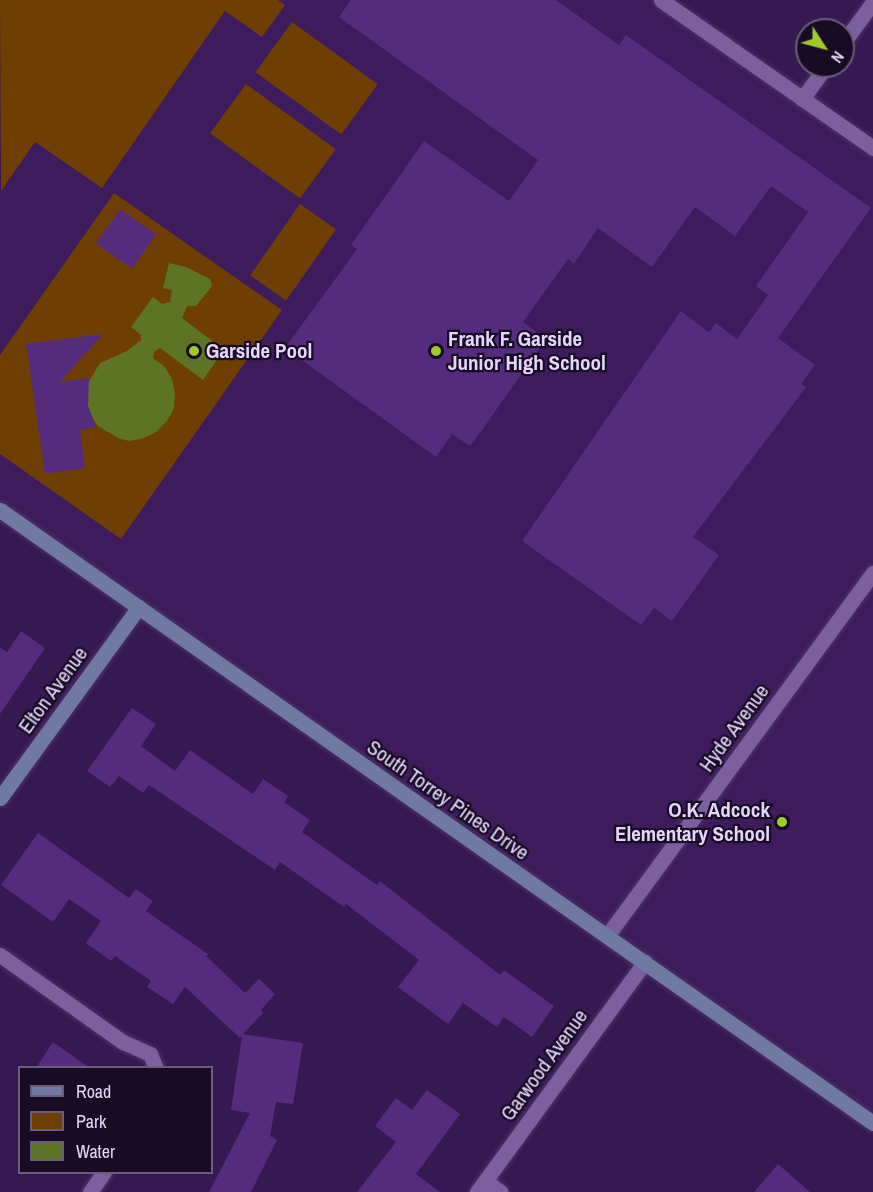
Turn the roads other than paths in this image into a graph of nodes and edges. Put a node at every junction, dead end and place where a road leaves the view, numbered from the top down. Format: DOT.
graph roads {
  1 [pos="661,0"];
  2 [pos="873,2"];
  3 [pos="855,27"];
  4 [pos="817,78"];
  5 [pos="802,99"];
  6 [pos="873,148"];
  7 [pos="0,510"];
  8 [pos="873,573"];
  9 [pos="139,607"];
  10 [pos="0,798"];
  11 [pos="607,936"];
  12 [pos="0,955"];
  13 [pos="645,962"];
  14 [pos="155,1066"];
  15 [pos="873,1124"];
  16 [pos="103,1174"];
  17 [pos="481,1186"];
  18 [pos="90,1192"];
  19 [pos="501,1192"];
  1 -- 5 [label="street"];
  2 -- 3 [label="street"];
  4 -- 5 [label="street"];
  5 -- 6 [label="street"];
  7 -- 9 [label="main road, South Torrey Pines Drive"];
  8 -- 11 [label="street, Hyde Avenue"];
  9 -- 10 [label="main road, Elton Avenue"];
  9 -- 11 [label="main road, South Torrey Pines Drive"];
  11 -- 13 [label="main road, South Torrey Pines Drive"];
  12 -- 14 [label="street"];
  13 -- 15 [label="main road, South Torrey Pines Drive"];
  13 -- 17 [label="street, Garwood Avenue"];
  16 -- 18 [label="street"];
  17 -- 19 [label="street"];
}
